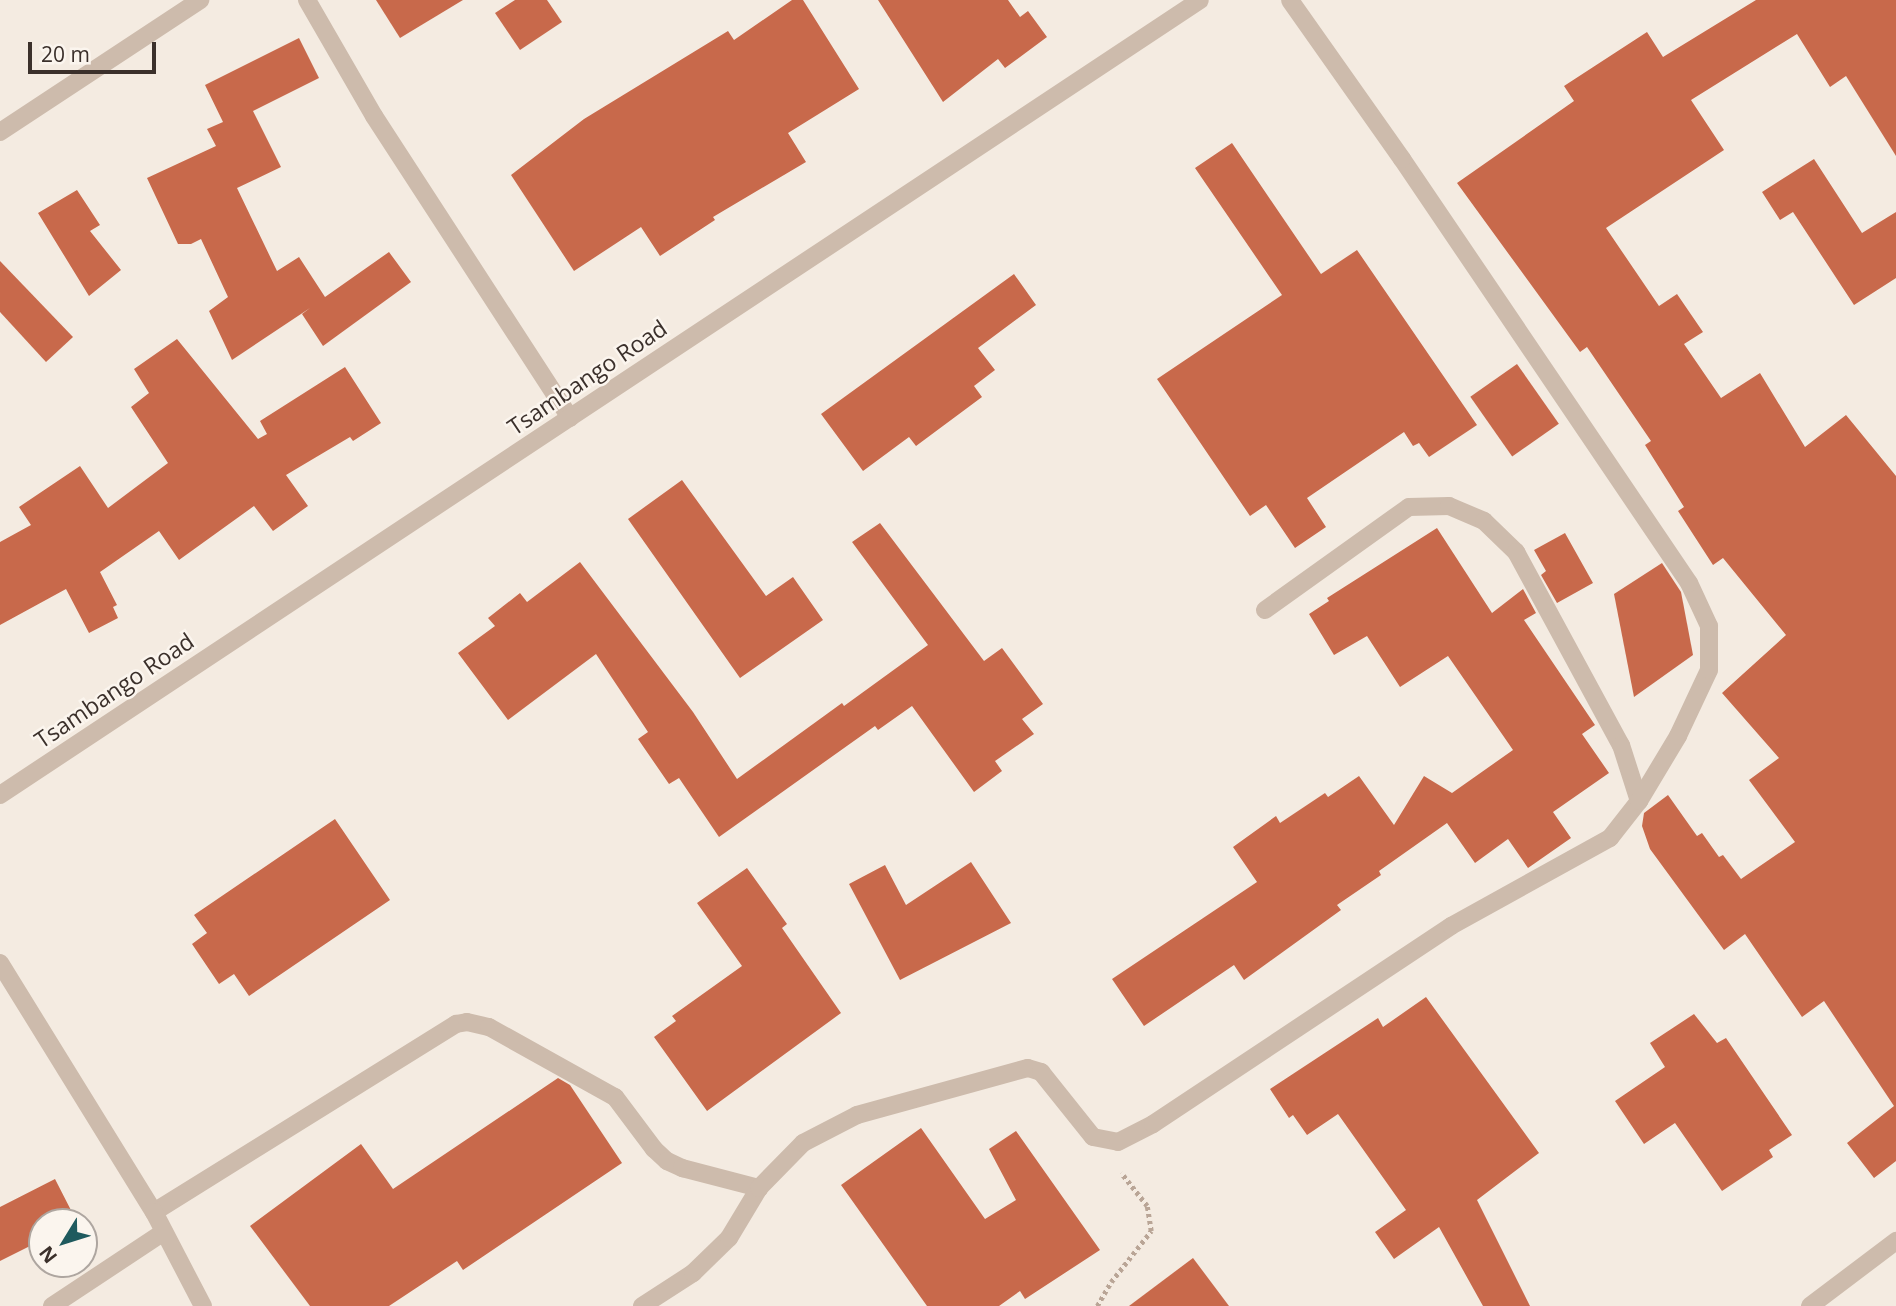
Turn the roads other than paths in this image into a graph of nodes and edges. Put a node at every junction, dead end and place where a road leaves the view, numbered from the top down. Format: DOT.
graph roads {
  1 [pos="200,0"];
  2 [pos="307,0"];
  3 [pos="1200,0"];
  4 [pos="1290,0"];
  5 [pos="0,132"];
  6 [pos="570,418"];
  7 [pos="1265,610"];
  8 [pos="0,795"];
  9 [pos="1639,801"];
  10 [pos="0,963"];
  11 [pos="759,1188"];
  12 [pos="154,1212"];
  13 [pos="164,1232"];
  14 [pos="1896,1241"];
  15 [pos="52,1306"];
  16 [pos="202,1306"];
  17 [pos="642,1306"];
  18 [pos="1810,1306"];
  1 -- 5 [label="street"];
  2 -- 6 [label="street"];
  3 -- 6 [label="street, Tsambango Road"];
  4 -- 9 [label="street"];
  6 -- 8 [label="street, Tsambango Road"];
  7 -- 9 [label="street"];
  9 -- 11 [label="street"];
  10 -- 12 [label="street"];
  11 -- 12 [label="street"];
  11 -- 17 [label="street"];
  12 -- 13 [label="street"];
  13 -- 15 [label="street"];
  13 -- 16 [label="street"];
  14 -- 18 [label="street"];
}
